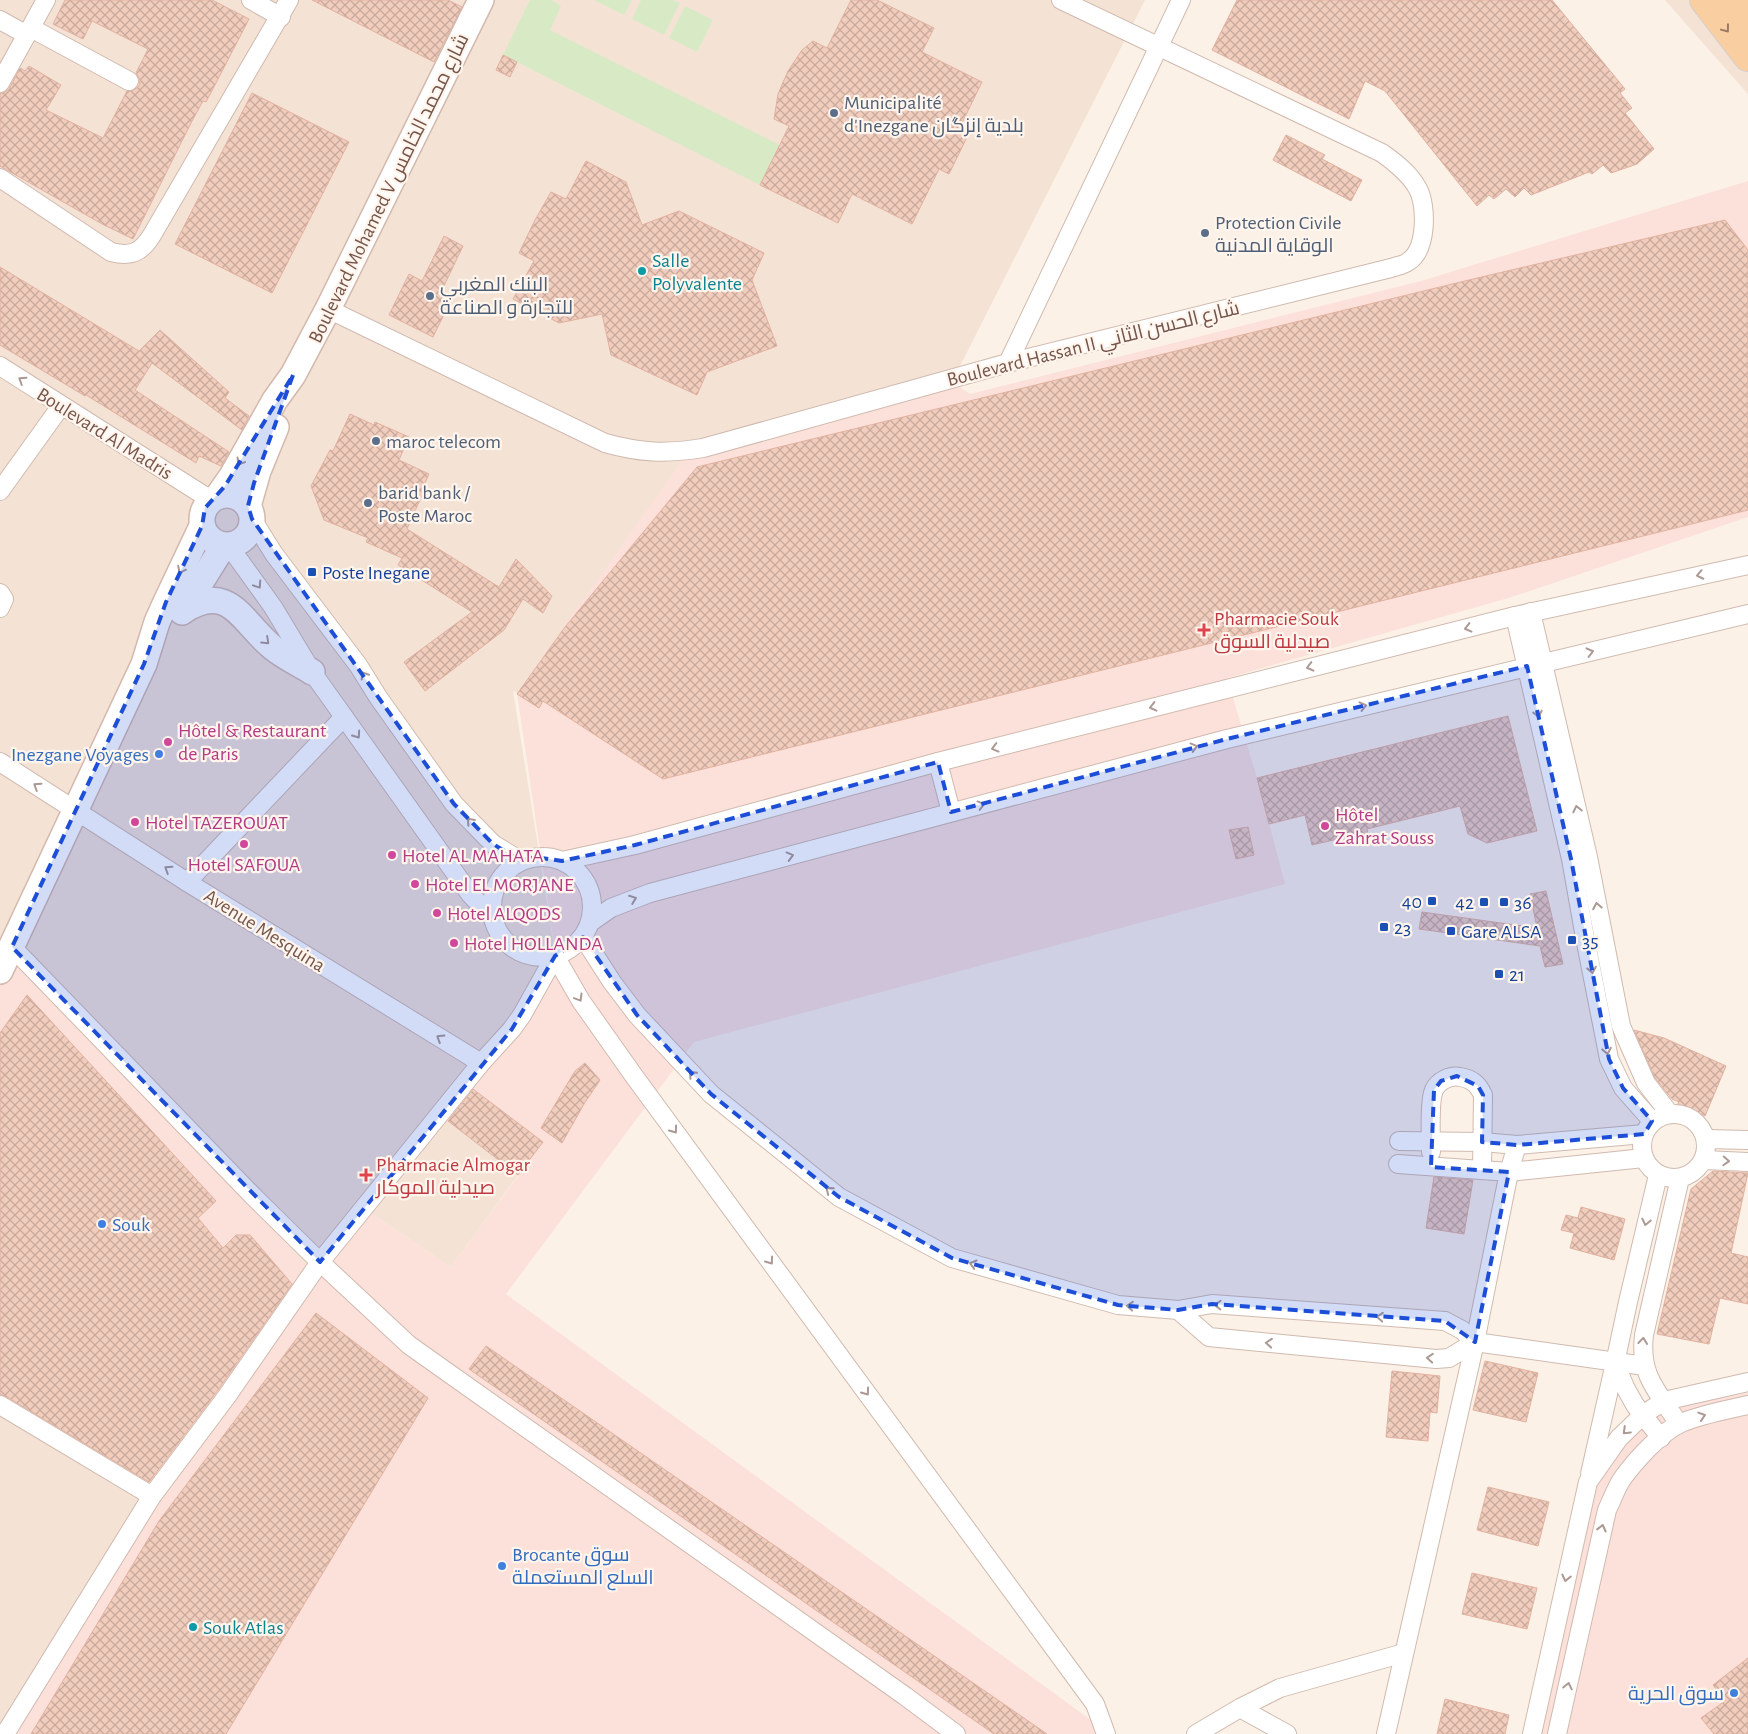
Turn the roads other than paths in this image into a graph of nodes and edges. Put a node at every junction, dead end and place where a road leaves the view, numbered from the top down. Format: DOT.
graph roads {
  1 [pos="46,0"];
  2 [pos="251,0"];
  3 [pos="289,0"];
  4 [pos="481,0"];
  5 [pos="1061,0"];
  6 [pos="1180,0"];
  7 [pos="1704,0"];
  8 [pos="1732,0"];
  9 [pos="280,17"];
  10 [pos="0,20"];
  11 [pos="1748,20"];
  12 [pos="29,32"];
  13 [pos="1158,46"];
  14 [pos="1748,57"];
  15 [pos="128,81"];
  16 [pos="0,83"];
  17 [pos="0,178"];
  18 [pos="328,309"];
  19 [pos="1008,364"];
  20 [pos="0,366"];
  21 [pos="294,376"];
  22 [pos="62,406"];
  23 [pos="0,492"];
  24 [pos="214,498"];
  25 [pos="250,512"];
  26 [pos="202,526"];
  27 [pos="227,546"];
  28 [pos="1748,564"];
  29 [pos="0,593"];
  30 [pos="0,608"];
  31 [pos="183,611"];
  32 [pos="1523,614"];
  33 [pos="1748,614"];
  34 [pos="144,664"];
  35 [pos="1535,664"];
  36 [pos="312,672"];
  37 [pos="344,717"];
  38 [pos="0,762"];
  39 [pos="938,762"];
  40 [pos="75,810"];
  41 [pos="951,812"];
  42 [pos="521,861"];
  43 [pos="562,861"];
  44 [pos="187,882"];
  45 [pos="493,918"];
  46 [pos="587,930"];
  47 [pos="555,956"];
  48 [pos="4,962"];
  49 [pos="481,1063"];
  50 [pos="1670,1113"];
  51 [pos="1648,1127"];
  52 [pos="1706,1139"];
  53 [pos="1748,1140"];
  54 [pos="1399,1141"];
  55 [pos="1431,1141"];
  56 [pos="1482,1142"];
  57 [pos="1517,1144"];
  58 [pos="1644,1158"];
  59 [pos="1704,1160"];
  60 [pos="1748,1162"];
  61 [pos="1398,1164"];
  62 [pos="1431,1167"];
  63 [pos="1482,1170"];
  64 [pos="1509,1172"];
  65 [pos="1658,1175"];
  66 [pos="1680,1178"];
  67 [pos="320,1262"];
  68 [pos="1178,1310"];
  69 [pos="1475,1342"];
  70 [pos="1616,1363"];
  71 [pos="1645,1366"];
  72 [pos="1748,1382"];
  73 [pos="1664,1402"];
  74 [pos="0,1404"];
  75 [pos="1748,1405"];
  76 [pos="1644,1414"];
  77 [pos="1679,1424"];
  78 [pos="1661,1438"];
  79 [pos="1588,1482"];
  80 [pos="152,1496"];
  81 [pos="1404,1653"];
  82 [pos="1240,1708"];
  83 [pos="5,1734"];
  84 [pos="956,1734"];
  85 [pos="1106,1734"];
  86 [pos="1196,1734"];
  87 [pos="1286,1734"];
  88 [pos="1386,1734"];
  89 [pos="1532,1734"];
  90 [pos="1557,1734"];
  1 -- 12 [label="street"];
  2 -- 9 [label="street"];
  3 -- 9 [label="street"];
  4 -- 18 [label="street, Boulevard Mohamed V شارع محمد الخامس"];
  5 -- 13 [label="street, Boulevard Hassan II شارع الحسن الثاني"];
  6 -- 13 [label="street"];
  7 -- 14 [label="main road, one-way"];
  8 -- 11 [label="main road"];
  9 -- 17 [label="street"];
  10 -- 12 [label="street"];
  12 -- 15 [label="street"];
  12 -- 16 [label="street"];
  13 -- 19 [label="street"];
  13 -- 19 [label="street, Boulevard Hassan II شارع الحسن الثاني"];
  18 -- 19 [label="street, Boulevard Hassan II شارع الحسن الثاني"];
  18 -- 21 [label="street, Boulevard Mohamed V شارع محمد الخامس"];
  22 -- 20 [label="street, Boulevard Al Madris, one-way"];
  21 -- 24 [label="street, Boulevard Mohamed V شارع محمد الخامس, one-way"];
  21 -- 25 [label="street, Boulevard Mohamed V شارع محمد الخامس"];
  22 -- 23 [label="street"];
  22 -- 24 [label="street, Boulevard Al Madris"];
  24 -- 25 [label="street"];
  24 -- 26 [label="street"];
  25 -- 27 [label="street"];
  42 -- 25 [label="street, one-way"];
  26 -- 27 [label="street"];
  26 -- 34 [label="street, one-way"];
  27 -- 31 [label="street"];
  27 -- 36 [label="street, one-way"];
  28 -- 32 [label="street, one-way"];
  29 -- 30 [label="street"];
  31 -- 34 [label="street"];
  31 -- 36 [label="street, one-way"];
  32 -- 35 [label="street"];
  32 -- 39 [label="street, one-way"];
  35 -- 33 [label="street, one-way"];
  34 -- 40 [label="street"];
  41 -- 35 [label="street, one-way"];
  50 -- 35 [label="street, one-way"];
  35 -- 51 [label="street, one-way"];
  36 -- 37 [label="street"];
  37 -- 44 [label="street"];
  37 -- 45 [label="street, one-way"];
  40 -- 38 [label="street, Avenue Mesquina, one-way"];
  39 -- 41 [label="street"];
  39 -- 43 [label="street"];
  44 -- 40 [label="street, Avenue Mesquina, one-way"];
  40 -- 48 [label="street"];
  46 -- 41 [label="street, one-way"];
  42 -- 43 [label="street"];
  42 -- 45 [label="street"];
  43 -- 46 [label="street"];
  49 -- 44 [label="street, Avenue Mesquina, one-way"];
  45 -- 47 [label="street"];
  46 -- 47 [label="street"];
  68 -- 46 [label="street, one-way"];
  47 -- 49 [label="street"];
  47 -- 85 [label="street, one-way"];
  48 -- 67 [label="street"];
  49 -- 67 [label="street"];
  50 -- 51 [label="street"];
  50 -- 52 [label="street"];
  51 -- 57 [label="street"];
  51 -- 58 [label="street"];
  52 -- 53 [label="street"];
  52 -- 59 [label="street"];
  54 -- 55 [label="street"];
  55 -- 56 [label="street"];
  55 -- 56 [label="street"];
  55 -- 62 [label="street"];
  56 -- 57 [label="street"];
  56 -- 63 [label="street"];
  57 -- 64 [label="street"];
  58 -- 64 [label="street"];
  58 -- 65 [label="street"];
  59 -- 60 [label="street, one-way"];
  59 -- 66 [label="street"];
  61 -- 62 [label="street"];
  62 -- 63 [label="street"];
  63 -- 64 [label="street"];
  64 -- 69 [label="street"];
  65 -- 66 [label="street"];
  65 -- 70 [label="street, one-way"];
  71 -- 66 [label="street, one-way"];
  67 -- 80 [label="street"];
  67 -- 84 [label="street"];
  69 -- 68 [label="street, one-way"];
  69 -- 68 [label="street, one-way"];
  69 -- 70 [label="street"];
  69 -- 81 [label="street"];
  70 -- 71 [label="street"];
  70 -- 76 [label="street"];
  70 -- 79 [label="street"];
  71 -- 73 [label="street"];
  72 -- 73 [label="street"];
  73 -- 76 [label="street"];
  73 -- 77 [label="street"];
  74 -- 80 [label="street"];
  77 -- 75 [label="street, one-way"];
  76 -- 78 [label="street"];
  76 -- 79 [label="street, one-way"];
  77 -- 78 [label="street"];
  90 -- 78 [label="street, one-way"];
  79 -- 89 [label="street, one-way"];
  80 -- 83 [label="street"];
  81 -- 82 [label="street"];
  81 -- 88 [label="street"];
  82 -- 86 [label="street"];
  82 -- 87 [label="street"];
}
